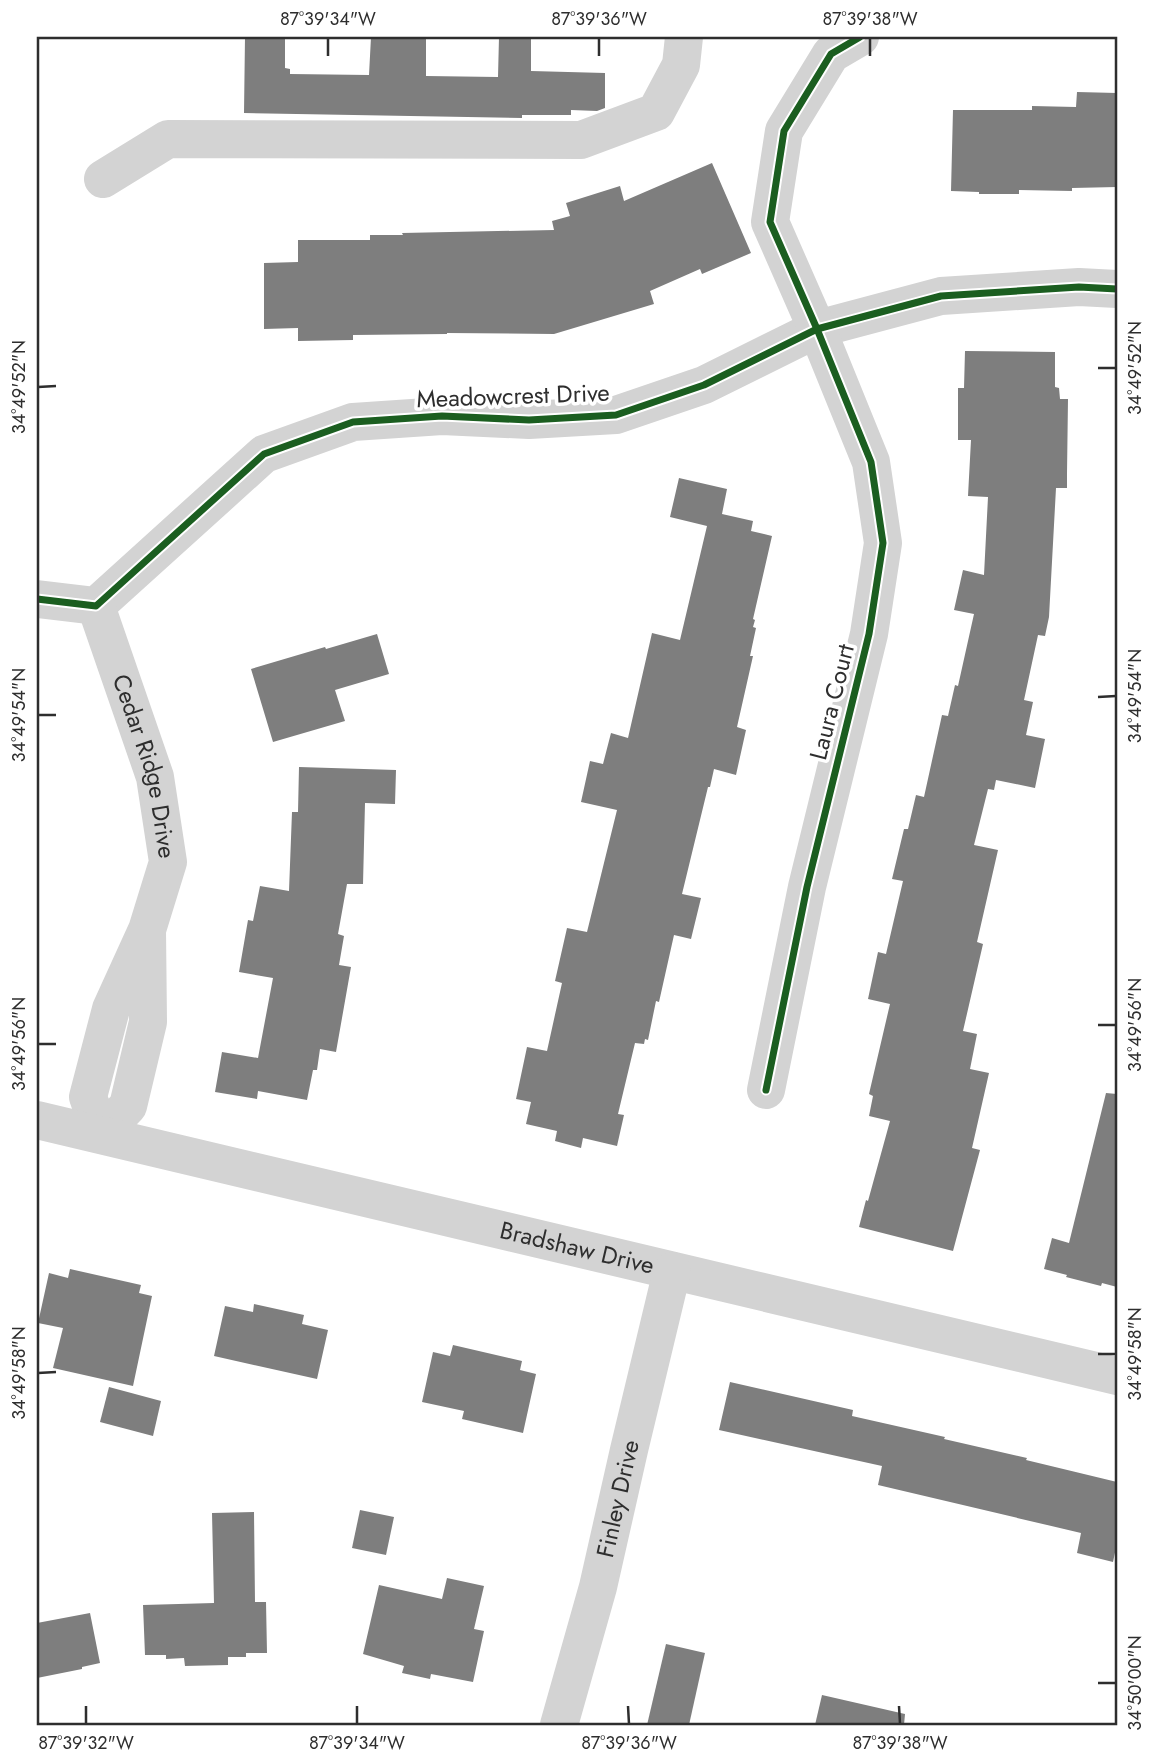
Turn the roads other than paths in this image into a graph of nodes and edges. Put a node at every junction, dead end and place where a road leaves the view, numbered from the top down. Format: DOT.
graph roads {
  1 [pos="684,37"];
  2 [pos="860,37"];
  3 [pos="103,180"];
  4 [pos="1117,289"];
  5 [pos="817,329"];
  6 [pos="37,599"];
  7 [pos="96,606"];
  8 [pos="766,1090"];
  9 [pos="37,1120"];
  10 [pos="101,1134"];
  11 [pos="672,1270"];
  12 [pos="1117,1376"];
  13 [pos="559,1725"];
  1 -- 3 [label="street"];
  2 -- 5 [label="street, Laura Court"];
  4 -- 5 [label="street, Meadowcrest Drive"];
  5 -- 7 [label="street, Meadowcrest Drive"];
  5 -- 8 [label="street, Laura Court"];
  6 -- 7 [label="street"];
  7 -- 10 [label="street, Cedar Ridge Drive"];
  9 -- 10 [label="street, Bradshaw Drive"];
  10 -- 11 [label="street, Bradshaw Drive"];
  11 -- 12 [label="street, Bradshaw Drive"];
  11 -- 13 [label="street, Finley Drive"];
}
